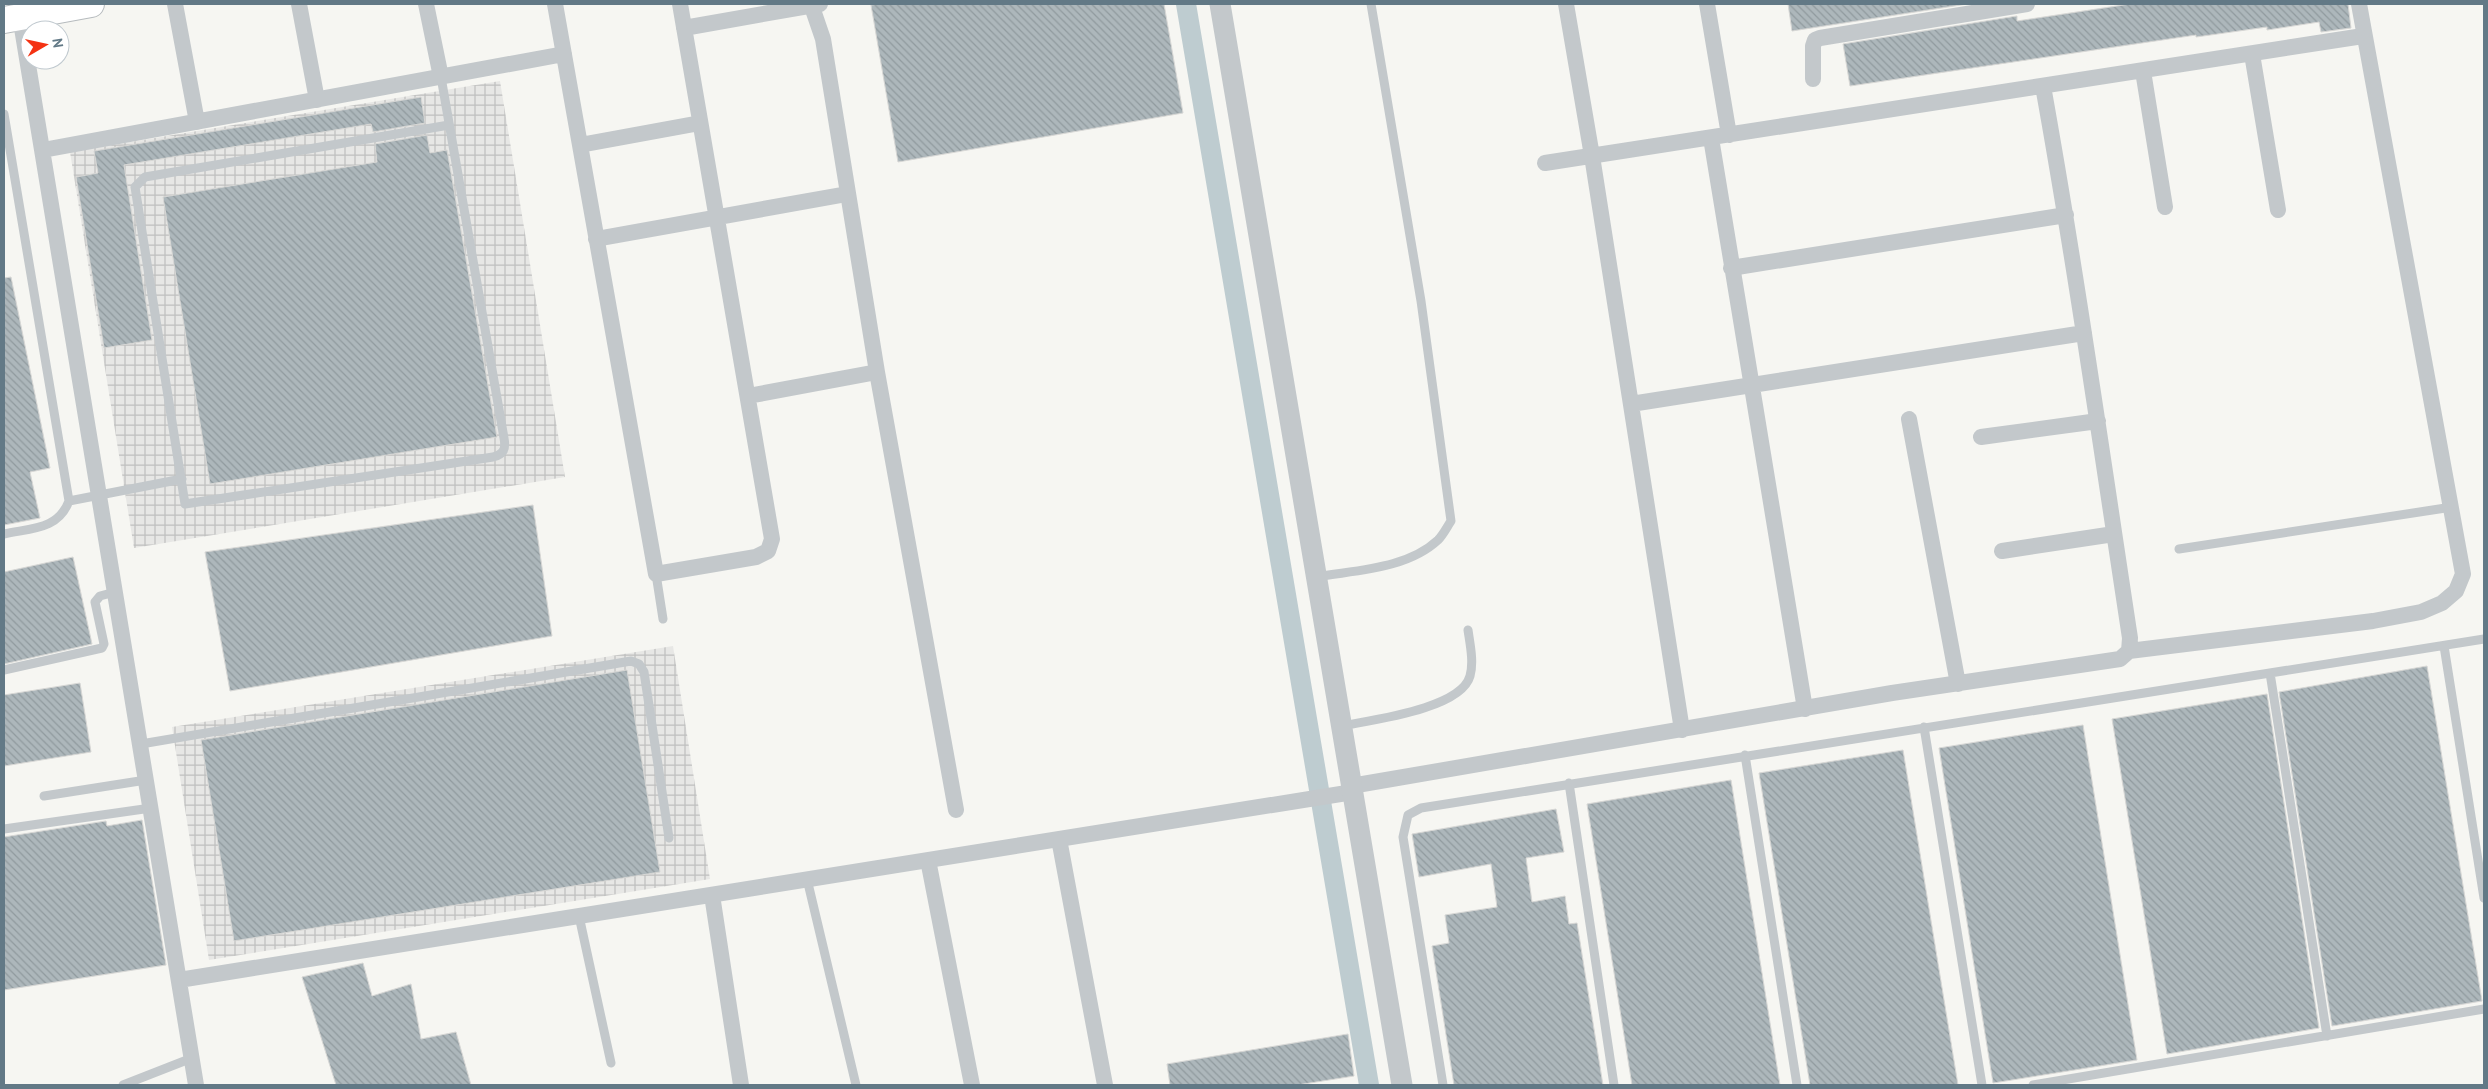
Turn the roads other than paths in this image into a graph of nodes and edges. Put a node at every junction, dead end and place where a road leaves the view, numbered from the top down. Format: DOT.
graph roads {
  1 [pos="91,4"];
  2 [pos="176,4"];
  3 [pos="299,4"];
  4 [pos="426,4"];
  5 [pos="555,4"];
  6 [pos="680,4"];
  7 [pos="814,4"];
  8 [pos="1220,4"];
  9 [pos="1371,4"];
  10 [pos="1566,4"];
  11 [pos="1707,4"];
  12 [pos="2027,4"];
  13 [pos="2359,4"];
  14 [pos="14,14"];
  15 [pos="684,28"];
  16 [pos="2363,36"];
  17 [pos="564,54"];
  18 [pos="2252,54"];
  19 [pos="2143,71"];
  20 [pos="441,77"];
  21 [pos="1813,79"];
  22 [pos="2043,86"];
  23 [pos="317,100"];
  24 [pos="4,114"];
  25 [pos="197,122"];
  26 [pos="700,123"];
  27 [pos="449,125"];
  28 [pos="1729,135"];
  29 [pos="1711,138"];
  30 [pos="580,145"];
  31 [pos="43,150"];
  32 [pos="1592,156"];
  33 [pos="1545,163"];
  34 [pos="847,194"];
  35 [pos="2165,207"];
  36 [pos="2278,210"];
  37 [pos="2066,215"];
  38 [pos="716,217"];
  39 [pos="596,238"];
  40 [pos="1731,268"];
  41 [pos="2084,333"];
  42 [pos="876,372"];
  43 [pos="1751,384"];
  44 [pos="748,396"];
  45 [pos="1631,404"];
  46 [pos="1909,419"];
  47 [pos="2098,421"];
  48 [pos="1981,437"];
  49 [pos="182,479"];
  50 [pos="100,495"];
  51 [pos="69,500"];
  52 [pos="2452,507"];
  53 [pos="4,534"];
  54 [pos="2114,534"];
  55 [pos="2179,550"];
  56 [pos="2002,551"];
  57 [pos="656,574"];
  58 [pos="1316,578"];
  59 [pos="115,592"];
  60 [pos="663,619"];
  61 [pos="1468,630"];
  62 [pos="2484,639"];
  63 [pos="2444,646"];
  64 [pos="2128,651"];
  65 [pos="4,670"];
  66 [pos="2270,673"];
  67 [pos="1958,684"];
  68 [pos="1805,708"];
  69 [pos="1342,726"];
  70 [pos="1924,727"];
  71 [pos="1682,730"];
  72 [pos="140,744"];
  73 [pos="1745,755"];
  74 [pos="146,780"];
  75 [pos="1569,783"];
  76 [pos="1340,793"];
  77 [pos="44,796"];
  78 [pos="151,808"];
  79 [pos="956,810"];
  80 [pos="4,830"];
  81 [pos="669,838"];
  82 [pos="1060,839"];
  83 [pos="928,860"];
  84 [pos="807,879"];
  85 [pos="712,895"];
  86 [pos="2484,898"];
  87 [pos="579,916"];
  88 [pos="179,980"];
  89 [pos="2484,1009"];
  90 [pos="2327,1036"];
  91 [pos="192,1058"];
  92 [pos="611,1063"];
  93 [pos="123,1085"];
  94 [pos="196,1085"];
  95 [pos="741,1085"];
  96 [pos="856,1085"];
  97 [pos="972,1085"];
  98 [pos="1106,1085"];
  99 [pos="1402,1085"];
  100 [pos="1443,1085"];
  101 [pos="1614,1085"];
  102 [pos="1797,1085"];
  103 [pos="1982,1085"];
  104 [pos="2033,1085"];
  1 -- 14 [label="main road"];
  2 -- 25 [label="street"];
  3 -- 23 [label="street"];
  4 -- 20 [label="street"];
  5 -- 17 [label="street"];
  6 -- 15 [label="street"];
  7 -- 15 [label="street"];
  7 -- 34 [label="street"];
  8 -- 58 [label="street"];
  9 -- 58 [label="lane"];
  10 -- 32 [label="street"];
  11 -- 28 [label="street"];
  12 -- 21 [label="street"];
  13 -- 16 [label="street"];
  14 -- 31 [label="street"];
  15 -- 26 [label="street"];
  16 -- 18 [label="street"];
  16 -- 52 [label="street"];
  17 -- 20 [label="street"];
  17 -- 30 [label="street"];
  18 -- 19 [label="street"];
  18 -- 36 [label="street"];
  19 -- 22 [label="street"];
  19 -- 35 [label="street"];
  20 -- 23 [label="street"];
  20 -- 27 [label="lane"];
  22 -- 28 [label="street"];
  22 -- 37 [label="street"];
  23 -- 25 [label="street"];
  24 -- 51 [label="lane"];
  25 -- 31 [label="street"];
  26 -- 30 [label="street"];
  26 -- 38 [label="street"];
  27 -- 49 [label="lane"];
  27 -- 49 [label="lane"];
  28 -- 29 [label="street"];
  29 -- 32 [label="street"];
  29 -- 40 [label="street"];
  30 -- 39 [label="street"];
  31 -- 50 [label="street"];
  32 -- 33 [label="street"];
  32 -- 45 [label="street"];
  34 -- 38 [label="street"];
  34 -- 42 [label="street"];
  37 -- 40 [label="street"];
  37 -- 41 [label="street"];
  38 -- 39 [label="street"];
  38 -- 44 [label="street"];
  39 -- 57 [label="street"];
  40 -- 43 [label="street"];
  41 -- 43 [label="street"];
  41 -- 47 [label="street"];
  42 -- 44 [label="street"];
  42 -- 79 [label="street"];
  43 -- 45 [label="street"];
  43 -- 68 [label="street"];
  44 -- 57 [label="street"];
  45 -- 71 [label="street"];
  46 -- 67 [label="street"];
  47 -- 48 [label="street"];
  47 -- 54 [label="street"];
  49 -- 50 [label="lane"];
  50 -- 51 [label="lane"];
  50 -- 59 [label="street"];
  51 -- 53 [label="lane"];
  52 -- 55 [label="lane"];
  52 -- 64 [label="street"];
  54 -- 56 [label="street"];
  54 -- 64 [label="street"];
  57 -- 60 [label="lane"];
  58 -- 69 [label="street"];
  59 -- 65 [label="lane"];
  59 -- 72 [label="street"];
  61 -- 69 [label="lane"];
  62 -- 63 [label="lane"];
  63 -- 66 [label="lane"];
  63 -- 86 [label="lane"];
  64 -- 67 [label="street"];
  66 -- 70 [label="lane"];
  66 -- 90 [label="lane"];
  67 -- 68 [label="street"];
  68 -- 71 [label="street"];
  69 -- 76 [label="street"];
  70 -- 73 [label="lane"];
  70 -- 103 [label="lane"];
  71 -- 76 [label="street"];
  72 -- 74 [label="street"];
  72 -- 81 [label="lane"];
  73 -- 75 [label="lane"];
  73 -- 102 [label="lane"];
  74 -- 77 [label="lane"];
  74 -- 78 [label="street"];
  75 -- 100 [label="lane"];
  75 -- 101 [label="lane"];
  76 -- 82 [label="street"];
  76 -- 99 [label="street"];
  78 -- 80 [label="lane"];
  78 -- 88 [label="street"];
  82 -- 83 [label="street"];
  82 -- 98 [label="street"];
  83 -- 84 [label="street"];
  83 -- 97 [label="street"];
  84 -- 85 [label="street"];
  84 -- 96 [label="lane"];
  85 -- 87 [label="street"];
  85 -- 95 [label="street"];
  87 -- 88 [label="street"];
  87 -- 92 [label="lane"];
  88 -- 91 [label="street"];
  89 -- 90 [label="lane"];
  90 -- 104 [label="lane"];
  91 -- 93 [label="lane"];
  91 -- 94 [label="street"];
}
